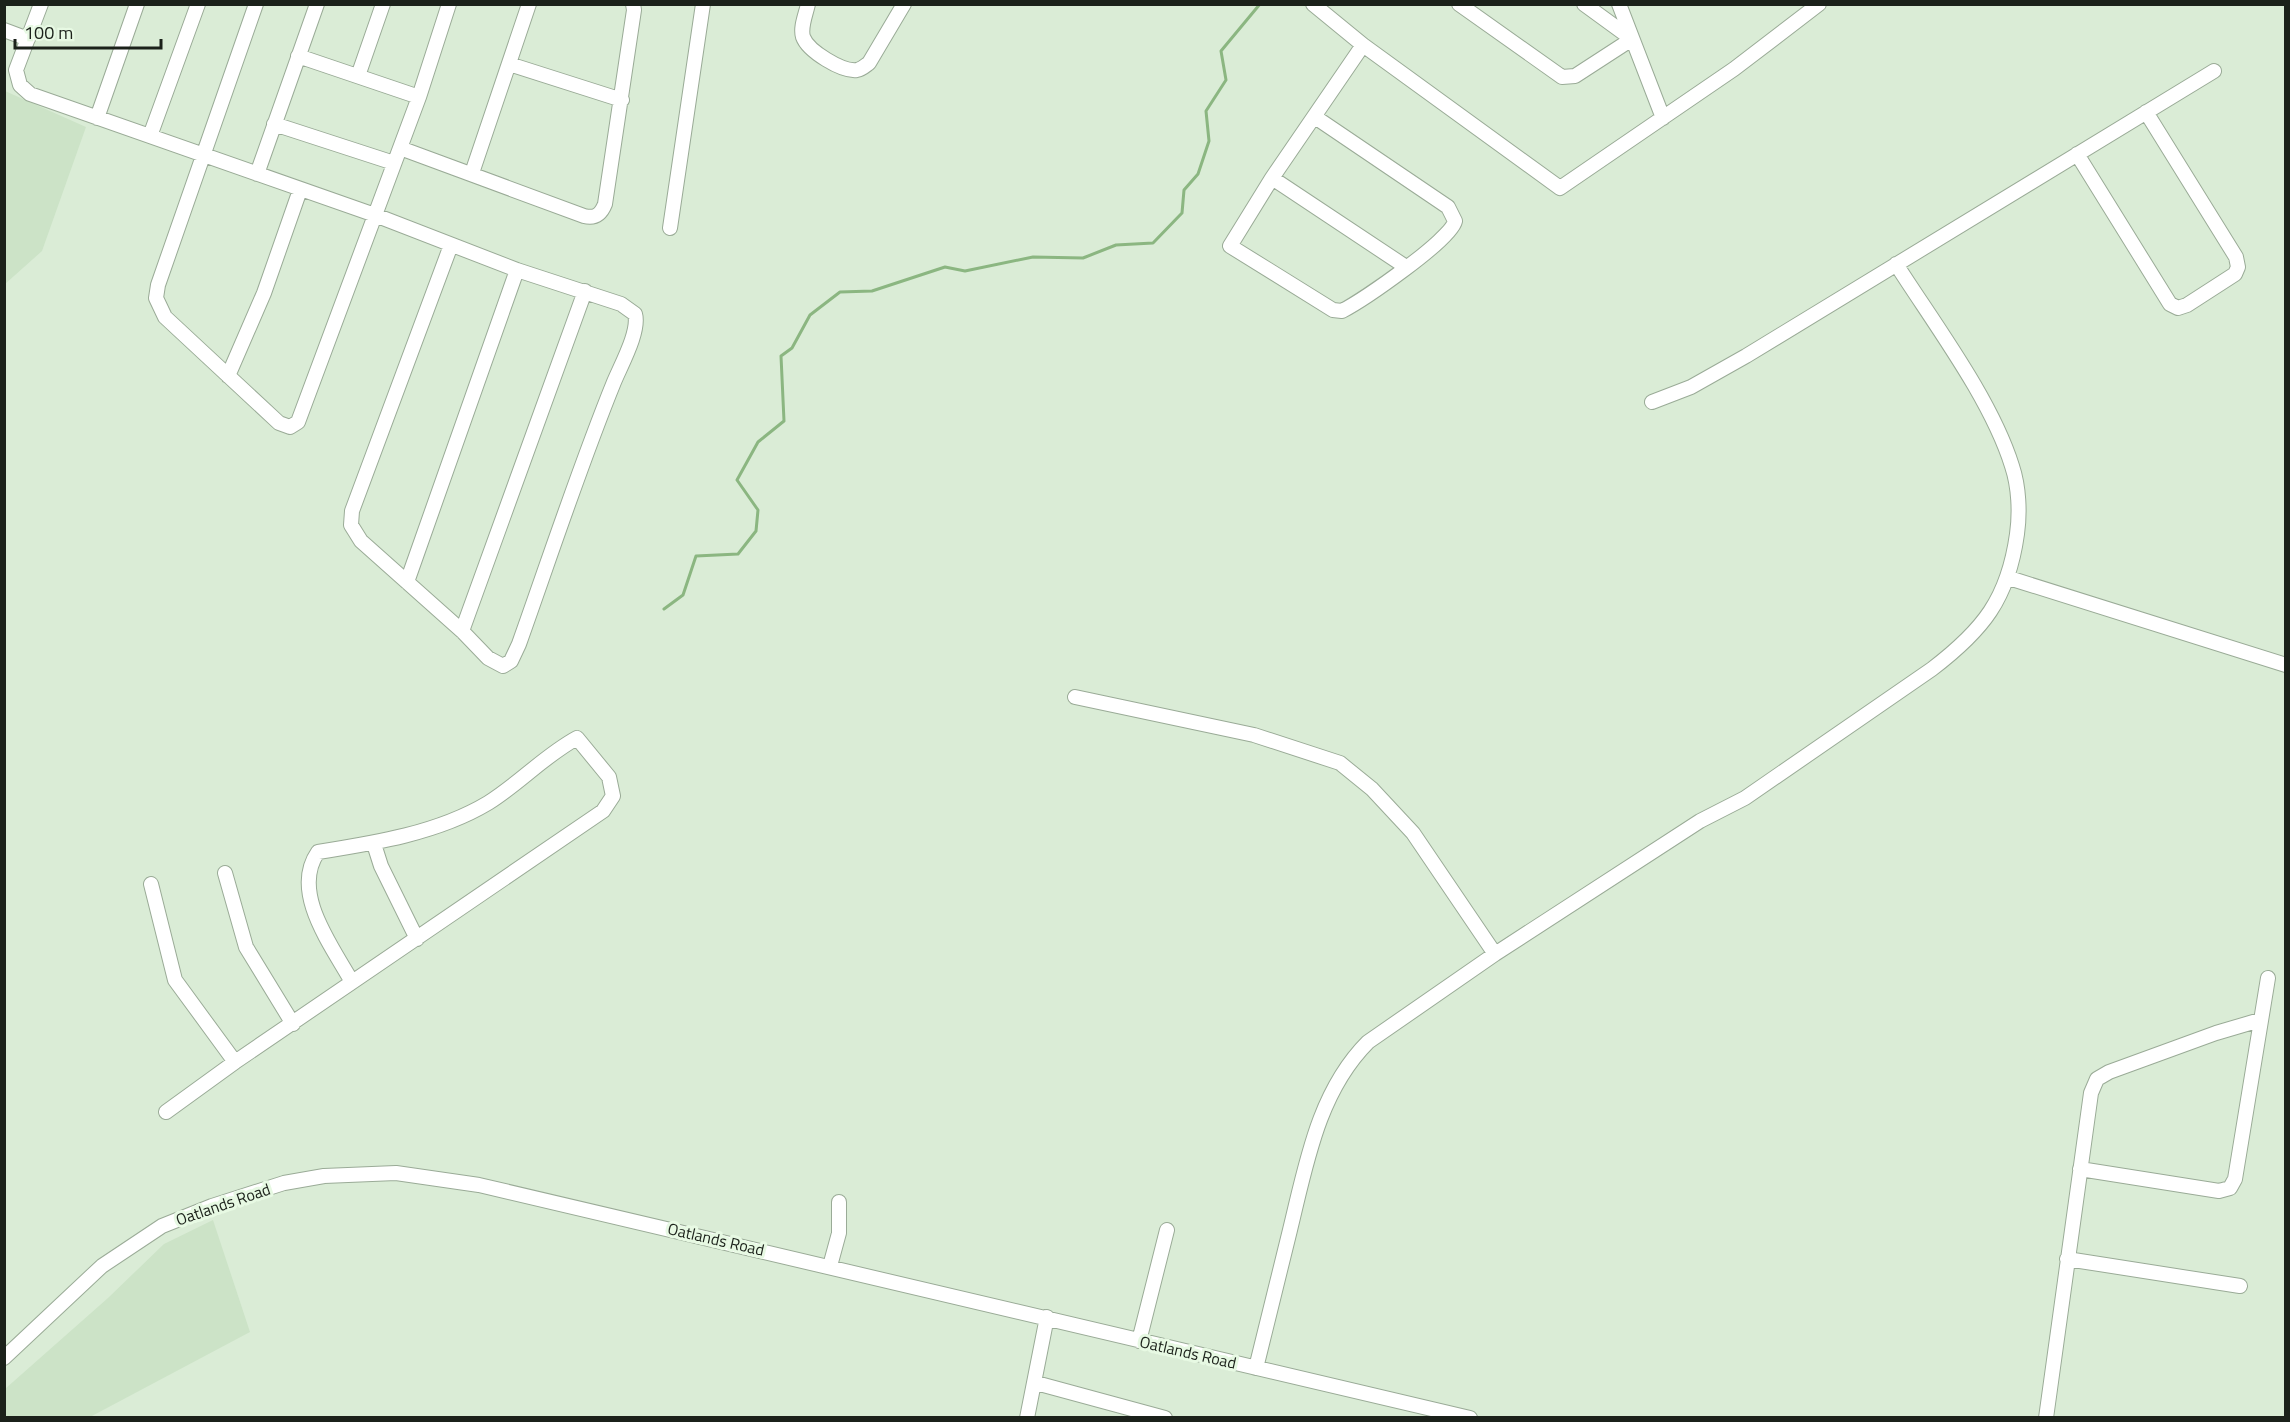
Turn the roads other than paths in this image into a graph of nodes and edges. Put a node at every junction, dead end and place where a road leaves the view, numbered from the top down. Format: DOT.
graph roads {
  1 [pos="41,4"];
  2 [pos="137,4"];
  3 [pos="198,4"];
  4 [pos="256,4"];
  5 [pos="316,4"];
  6 [pos="383,4"];
  7 [pos="449,4"];
  8 [pos="529,4"];
  9 [pos="633,4"];
  10 [pos="703,4"];
  11 [pos="808,4"];
  12 [pos="904,4"];
  13 [pos="1313,4"];
  14 [pos="1459,4"];
  15 [pos="1584,4"];
  16 [pos="1619,4"];
  17 [pos="1819,4"];
  18 [pos="4,30"];
  19 [pos="28,39"];
  20 [pos="1632,39"];
  21 [pos="1363,45"];
  22 [pos="298,56"];
  23 [pos="509,64"];
  24 [pos="2214,71"];
  25 [pos="358,76"];
  26 [pos="419,97"];
  27 [pos="622,100"];
  28 [pos="2146,112"];
  29 [pos="1315,117"];
  30 [pos="97,118"];
  31 [pos="1663,118"];
  32 [pos="274,124"];
  33 [pos="150,136"];
  34 [pos="400,148"];
  35 [pos="2077,154"];
  36 [pos="202,156"];
  37 [pos="394,163"];
  38 [pos="472,173"];
  39 [pos="257,174"];
  40 [pos="1272,178"];
  41 [pos="300,190"];
  42 [pos="375,215"];
  43 [pos="670,228"];
  44 [pos="451,245"];
  45 [pos="1896,264"];
  46 [pos="1406,267"];
  47 [pos="517,270"];
  48 [pos="585,291"];
  49 [pos="228,376"];
  50 [pos="1652,402"];
  51 [pos="2009,578"];
  52 [pos="407,582"];
  53 [pos="462,631"];
  54 [pos="2286,665"];
  55 [pos="1075,697"];
  56 [pos="374,843"];
  57 [pos="225,873"];
  58 [pos="151,884"];
  59 [pos="417,939"];
  60 [pos="1495,954"];
  61 [pos="2268,978"];
  62 [pos="352,982"];
  63 [pos="2260,1020"];
  64 [pos="293,1024"];
  65 [pos="235,1062"];
  66 [pos="166,1112"];
  67 [pos="2080,1169"];
  68 [pos="839,1202"];
  69 [pos="1167,1230"];
  70 [pos="2067,1259"];
  71 [pos="830,1266"];
  72 [pos="2240,1286"];
  73 [pos="1047,1317"];
  74 [pos="1139,1341"];
  75 [pos="4,1358"];
  76 [pos="1256,1368"];
  77 [pos="1036,1383"];
  78 [pos="1027,1418"];
  79 [pos="1165,1418"];
  80 [pos="1470,1418"];
  81 [pos="2046,1418"];
  1 -- 19 [label="street"];
  2 -- 30 [label="street"];
  3 -- 33 [label="street"];
  4 -- 36 [label="street"];
  5 -- 22 [label="street"];
  6 -- 25 [label="street"];
  7 -- 26 [label="street"];
  8 -- 23 [label="street"];
  9 -- 27 [label="street"];
  10 -- 43 [label="street"];
  11 -- 12 [label="street"];
  13 -- 21 [label="street"];
  14 -- 20 [label="street"];
  15 -- 20 [label="street"];
  16 -- 20 [label="street"];
  17 -- 31 [label="street"];
  18 -- 19 [label="street"];
  19 -- 30 [label="street"];
  20 -- 31 [label="street"];
  21 -- 29 [label="street"];
  21 -- 31 [label="street"];
  22 -- 25 [label="street"];
  22 -- 32 [label="street"];
  23 -- 27 [label="street"];
  23 -- 38 [label="street"];
  24 -- 28 [label="street"];
  25 -- 26 [label="street"];
  26 -- 34 [label="street"];
  27 -- 38 [label="street"];
  28 -- 35 [label="street"];
  28 -- 35 [label="street"];
  29 -- 40 [label="street"];
  29 -- 46 [label="street"];
  30 -- 33 [label="street"];
  32 -- 37 [label="street"];
  32 -- 39 [label="street"];
  33 -- 36 [label="street"];
  34 -- 37 [label="street"];
  34 -- 38 [label="street"];
  35 -- 45 [label="street"];
  36 -- 39 [label="street"];
  36 -- 49 [label="street"];
  37 -- 42 [label="street"];
  39 -- 41 [label="street"];
  40 -- 46 [label="street"];
  40 -- 46 [label="street"];
  41 -- 42 [label="street"];
  41 -- 49 [label="street"];
  42 -- 44 [label="street"];
  42 -- 49 [label="street"];
  44 -- 47 [label="street"];
  44 -- 52 [label="street"];
  45 -- 50 [label="street"];
  45 -- 51 [label="street"];
  47 -- 48 [label="street"];
  47 -- 52 [label="street"];
  48 -- 53 [label="street"];
  48 -- 53 [label="street"];
  51 -- 54 [label="street"];
  51 -- 60 [label="street"];
  52 -- 53 [label="street"];
  55 -- 60 [label="street"];
  56 -- 59 [label="street"];
  56 -- 59 [label="street"];
  56 -- 62 [label="street"];
  57 -- 64 [label="street"];
  58 -- 65 [label="street"];
  59 -- 62 [label="street"];
  60 -- 76 [label="street"];
  61 -- 63 [label="street"];
  62 -- 64 [label="street"];
  63 -- 67 [label="street"];
  63 -- 67 [label="street"];
  64 -- 65 [label="street"];
  65 -- 66 [label="street"];
  67 -- 70 [label="street"];
  68 -- 71 [label="street"];
  69 -- 74 [label="street"];
  70 -- 72 [label="street"];
  70 -- 81 [label="street"];
  71 -- 73 [label="street, Oatlands Road"];
  71 -- 75 [label="street, Oatlands Road"];
  73 -- 74 [label="street, Oatlands Road"];
  73 -- 77 [label="street"];
  74 -- 76 [label="street, Oatlands Road"];
  76 -- 80 [label="street, Oatlands Road"];
  77 -- 78 [label="street"];
  77 -- 79 [label="street"];
}
